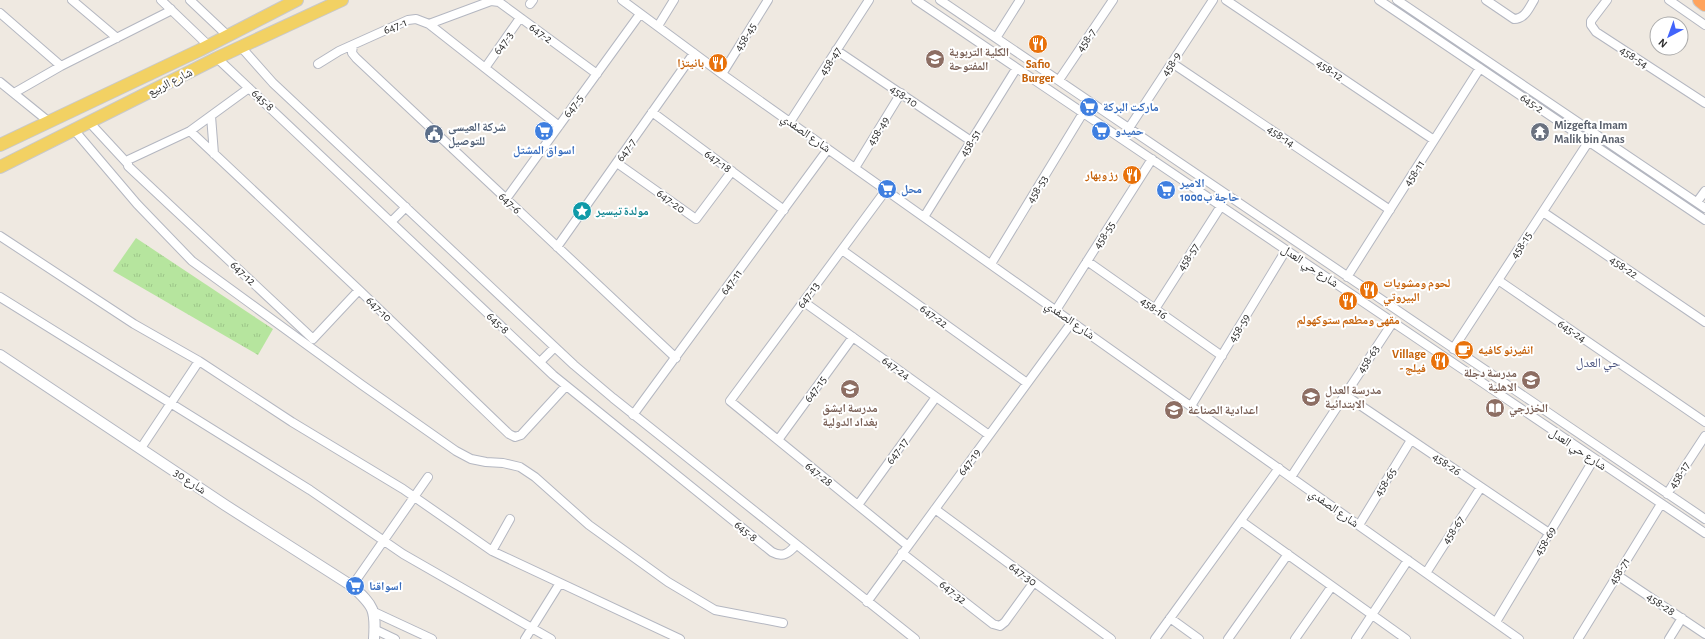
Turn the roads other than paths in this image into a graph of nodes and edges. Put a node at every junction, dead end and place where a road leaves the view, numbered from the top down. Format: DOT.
graph roads {
  1 [pos="72,0"];
  2 [pos="162,0"];
  3 [pos="190,0"];
  4 [pos="297,0"];
  5 [pos="342,0"];
  6 [pos="622,0"];
  7 [pos="674,0"];
  8 [pos="768,0"];
  9 [pos="869,0"];
  10 [pos="916,0"];
  11 [pos="940,0"];
  12 [pos="1020,0"];
  13 [pos="1113,0"];
  14 [pos="1213,0"];
  15 [pos="1226,0"];
  16 [pos="1397,0"];
  17 [pos="1486,0"];
  18 [pos="1534,0"];
  19 [pos="1607,0"];
  20 [pos="1669,0"];
  21 [pos="1700,0"];
  22 [pos="1383,1"];
  23 [pos="1705,4"];
  24 [pos="171,9"];
  25 [pos="0,14"];
  26 [pos="640,14"];
  27 [pos="520,18"];
  28 [pos="429,24"];
  29 [pos="1705,25"];
  30 [pos="658,26"];
  31 [pos="228,36"];
  32 [pos="117,38"];
  33 [pos="996,38"];
  34 [pos="353,45"];
  35 [pos="209,46"];
  36 [pos="241,47"];
  37 [pos="836,50"];
  38 [pos="694,53"];
  39 [pos="218,58"];
  40 [pos="1172,63"];
  41 [pos="318,64"];
  42 [pos="61,66"];
  43 [pos="485,68"];
  44 [pos="1480,68"];
  45 [pos="1016,69"];
  46 [pos="597,74"];
  47 [pos="722,74"];
  48 [pos="1059,80"];
  49 [pos="0,82"];
  50 [pos="249,88"];
  51 [pos="14,94"];
  52 [pos="901,94"];
  53 [pos="1705,103"];
  54 [pos="652,112"];
  55 [pos="1083,113"];
  56 [pos="211,116"];
  57 [pos="48,122"];
  58 [pos="790,122"];
  59 [pos="90,123"];
  60 [pos="559,126"];
  61 [pos="1129,128"];
  62 [pos="75,131"];
  63 [pos="190,131"];
  64 [pos="1434,140"];
  65 [pos="971,141"];
  66 [pos="1589,141"];
  67 [pos="0,145"];
  68 [pos="828,149"];
  69 [pos="214,154"];
  70 [pos="1152,159"];
  71 [pos="128,161"];
  72 [pos="617,162"];
  73 [pos="0,167"];
  74 [pos="855,168"];
  75 [pos="732,171"];
  76 [pos="1200,176"];
  77 [pos="1193,187"];
  78 [pos="886,190"];
  79 [pos="1705,191"];
  80 [pos="506,199"];
  81 [pos="1697,202"];
  82 [pos="1221,206"];
  83 [pos="406,207"];
  84 [pos="1705,208"];
  85 [pos="784,210"];
  86 [pos="1390,210"];
  87 [pos="1543,212"];
  88 [pos="924,216"];
  89 [pos="1705,220"];
  90 [pos="391,222"];
  91 [pos="0,236"];
  92 [pos="557,247"];
  93 [pos="842,250"];
  94 [pos="1286,250"];
  95 [pos="1087,261"];
  96 [pos="991,264"];
  97 [pos="1347,277"];
  98 [pos="1498,280"];
  99 [pos="359,290"];
  100 [pos="0,297"];
  101 [pos="804,302"];
  102 [pos="1154,309"];
  103 [pos="1056,310"];
  104 [pos="1072,322"];
  105 [pos="1393,322"];
  106 [pos="1705,322"];
  107 [pos="853,337"];
  108 [pos="555,347"];
  109 [pos="1453,349"];
  110 [pos="0,355"];
  111 [pos="1222,356"];
  112 [pos="676,358"];
  113 [pos="199,361"];
  114 [pos="540,362"];
  115 [pos="1494,377"];
  116 [pos="1027,383"];
  117 [pos="566,386"];
  118 [pos="1488,387"];
  119 [pos="1345,395"];
  120 [pos="936,397"];
  121 [pos="730,401"];
  122 [pos="170,403"];
  123 [pos="1191,406"];
  124 [pos="633,415"];
  125 [pos="1705,422"];
  126 [pos="989,435"];
  127 [pos="1705,436"];
  128 [pos="778,440"];
  129 [pos="1411,440"];
  130 [pos="141,448"];
  131 [pos="1594,459"];
  132 [pos="1279,468"];
  133 [pos="428,477"];
  134 [pos="1291,478"];
  135 [pos="1481,487"];
  136 [pos="1667,494"];
  137 [pos="413,496"];
  138 [pos="1661,504"];
  139 [pos="858,505"];
  140 [pos="935,509"];
  141 [pos="510,519"];
  142 [pos="1705,519"];
  143 [pos="1241,521"];
  144 [pos="1359,525"];
  145 [pos="1550,533"];
  146 [pos="1705,533"];
  147 [pos="383,541"];
  148 [pos="796,545"];
  149 [pos="908,546"];
  150 [pos="492,551"];
  151 [pos="902,553"];
  152 [pos="1288,554"];
  153 [pos="1408,560"];
  154 [pos="1426,573"];
  155 [pos="1617,575"];
  156 [pos="1034,582"];
  157 [pos="560,583"];
  158 [pos="352,586"];
  159 [pos="1332,586"];
  160 [pos="867,602"];
  161 [pos="374,612"];
  162 [pos="1373,615"];
  163 [pos="1170,618"];
  164 [pos="1682,618"];
  165 [pos="1496,622"];
  166 [pos="783,623"];
  167 [pos="531,629"];
  168 [pos="374,634"];
  169 [pos="1705,634"];
  170 [pos="395,639"];
  171 [pos="432,639"];
  172 [pos="525,639"];
  173 [pos="551,639"];
  174 [pos="680,639"];
  175 [pos="915,639"];
  176 [pos="1111,639"];
  177 [pos="1156,639"];
  178 [pos="1199,639"];
  179 [pos="1228,639"];
  180 [pos="1295,639"];
  181 [pos="1356,639"];
  182 [pos="1406,639"];
  183 [pos="1519,639"];
  184 [pos="1578,639"];
  185 [pos="1669,639"];
  1 -- 32 [label="street"];
  2 -- 24 [label="street"];
  3 -- 31 [label="street"];
  4 -- 31 [label="main road, شارع الربيع"];
  5 -- 36 [label="main road, شارع الربيع"];
  6 -- 26 [label="street, شارع الصفدي"];
  7 -- 30 [label="street"];
  8 -- 47 [label="street, 458-45"];
  9 -- 37 [label="street, 458-47"];
  10 -- 45 [label="street, شارع حي العدل"];
  11 -- 33 [label="street, شارع حي العدل"];
  12 -- 33 [label="street"];
  13 -- 48 [label="street, 458-7"];
  14 -- 40 [label="street, 458-9"];
  15 -- 64 [label="street, 458-12"];
  16 -- 81 [label="street, 645-2"];
  17 -- 18 [label="street"];
  19 -- 53 [label="street, 458-54"];
  20 -- 29 [label="street"];
  21 -- 23 [label="highway"];
  22 -- 44 [label="street, 645-2"];
  24 -- 32 [label="street"];
  24 -- 35 [label="street"];
  25 -- 42 [label="street"];
  26 -- 30 [label="street, شارع الصفدي"];
  26 -- 46 [label="street, 647-5"];
  27 -- 28 [label="street, 647-2"];
  27 -- 43 [label="street, 647-3"];
  27 -- 46 [label="street, 647-2"];
  28 -- 34 [label="street, 647-1"];
  28 -- 43 [label="street"];
  30 -- 38 [label="street, شارع الصفدي"];
  31 -- 35 [label="main road, شارع الربيع"];
  32 -- 42 [label="street"];
  33 -- 48 [label="street, شارع حي العدل"];
  34 -- 41 [label="street, 647-1"];
  34 -- 80 [label="street, 647-6"];
  35 -- 57 [label="main road, شارع الربيع"];
  36 -- 39 [label="main road, شارع الربيع"];
  36 -- 83 [label="street, 645-8"];
  37 -- 52 [label="street, 458-10"];
  37 -- 58 [label="street, 458-47"];
  38 -- 47 [label="street, شارع الصفدي"];
  38 -- 54 [label="street, 647-7"];
  39 -- 50 [label="street, 645-8"];
  39 -- 59 [label="main road, شارع الربيع"];
  40 -- 61 [label="street, 458-9"];
  40 -- 86 [label="street, 458-14"];
  42 -- 51 [label="street"];
  43 -- 60 [label="street"];
  44 -- 64 [label="street, 458-11"];
  44 -- 66 [label="street, 645-2"];
  45 -- 55 [label="street, شارع حي العدل"];
  45 -- 65 [label="street, 458-51"];
  46 -- 60 [label="street, 647-5"];
  47 -- 58 [label="street, شارع الصفدي"];
  48 -- 61 [label="street, شارع حي العدل"];
  49 -- 51 [label="street"];
  50 -- 56 [label="street"];
  50 -- 90 [label="street, 645-8"];
  51 -- 57 [label="street"];
  52 -- 65 [label="street, 458-10"];
  52 -- 74 [label="street, 458-49"];
  54 -- 72 [label="street, 647-7"];
  54 -- 75 [label="street, 647-18"];
  55 -- 70 [label="street, شارع حي العدل"];
  55 -- 96 [label="street, 458-53"];
  56 -- 63 [label="street"];
  56 -- 69 [label="street"];
  57 -- 67 [label="main road, شارع الربيع"];
  58 -- 68 [label="street, شارع الصفدي"];
  59 -- 62 [label="main road, شارع الربيع"];
  59 -- 71 [label="street"];
  60 -- 80 [label="street, 647-5"];
  61 -- 76 [label="street, شارع حي العدل"];
  62 -- 73 [label="main road, شارع الربيع"];
  62 -- 166 [label="street"];
  63 -- 69 [label="street, 647-10"];
  63 -- 71 [label="street"];
  64 -- 86 [label="street, 458-11"];
  65 -- 88 [label="street, 458-51"];
  66 -- 87 [label="street, 458-15"];
  66 -- 89 [label="street, 645-2"];
  68 -- 74 [label="street, شارع الصفدي"];
  68 -- 85 [label="street, 647-11"];
  69 -- 99 [label="street, 647-10"];
  70 -- 77 [label="street, شارع حي العدل"];
  70 -- 95 [label="street, 458-55"];
  71 -- 99 [label="street, 647-12"];
  72 -- 75 [label="street, 647-20"];
  72 -- 92 [label="street, 647-7"];
  74 -- 78 [label="street, شارع الصفدي"];
  75 -- 85 [label="street, 647-18"];
  76 -- 77 [label="street"];
  76 -- 97 [label="street, شارع حي العدل"];
  77 -- 82 [label="street, شارع حي العدل"];
  78 -- 88 [label="street, شارع الصفدي"];
  78 -- 93 [label="street, 647-13"];
  79 -- 81 [label="street"];
  80 -- 92 [label="street, 647-6"];
  81 -- 84 [label="street, 645-2"];
  82 -- 94 [label="street, شارع حي العدل"];
  82 -- 102 [label="street, 458-57"];
  83 -- 90 [label="street"];
  83 -- 108 [label="street, 645-8"];
  85 -- 112 [label="street, 647-11"];
  86 -- 97 [label="street, 458-11"];
  87 -- 98 [label="street, 458-15"];
  87 -- 106 [label="street, 458-22"];
  88 -- 96 [label="street, شارع الصفدي"];
  90 -- 114 [label="street, 645-8"];
  91 -- 113 [label="street"];
  92 -- 112 [label="street, 647-6"];
  93 -- 101 [label="street, 647-13"];
  93 -- 116 [label="street, 647-22"];
  94 -- 105 [label="street, شارع حي العدل"];
  94 -- 111 [label="street, 458-59"];
  95 -- 102 [label="street, 458-16"];
  95 -- 103 [label="street, 458-55"];
  96 -- 103 [label="street, شارع الصفدي"];
  97 -- 109 [label="street, شارع حي العدل"];
  98 -- 109 [label="street, 458-15"];
  98 -- 125 [label="street, 645-24"];
  99 -- 117 [label="street, 647-10"];
  100 -- 122 [label="street"];
  101 -- 107 [label="street, 647-24"];
  101 -- 121 [label="street, 647-13"];
  102 -- 111 [label="street, 458-16"];
  103 -- 104 [label="street, شارع الصفدي"];
  104 -- 116 [label="street, 647-19"];
  104 -- 123 [label="street, شارع الصفدي"];
  105 -- 118 [label="street, شارع حي العدل"];
  105 -- 119 [label="street, 458-63"];
  107 -- 120 [label="street, 647-24"];
  107 -- 128 [label="street, 647-15"];
  108 -- 114 [label="street"];
  108 -- 124 [label="street, 645-8"];
  109 -- 115 [label="street, شارع حي العدل"];
  110 -- 130 [label="street, شارع 30"];
  111 -- 123 [label="street, 458-59"];
  112 -- 124 [label="street, 647-11"];
  113 -- 122 [label="street"];
  113 -- 137 [label="street"];
  114 -- 117 [label="street, 645-8"];
  115 -- 118 [label="street"];
  115 -- 136 [label="street, شارع حي العدل"];
  116 -- 126 [label="street, 647-19"];
  117 -- 148 [label="street, 645-8"];
  118 -- 131 [label="street, شارع حي العدل"];
  119 -- 129 [label="street, 458-26"];
  119 -- 134 [label="street, 458-63"];
  120 -- 126 [label="street, 647-24"];
  120 -- 139 [label="street, 647-17"];
  121 -- 128 [label="street, 647-28"];
  122 -- 130 [label="street"];
  122 -- 147 [label="street"];
  123 -- 132 [label="street, شارع الصفدي"];
  124 -- 148 [label="street, 645-8"];
  126 -- 140 [label="street, 647-19"];
  127 -- 136 [label="street, 458-17"];
  128 -- 139 [label="street, 647-28"];
  129 -- 135 [label="street, 458-26"];
  129 -- 144 [label="street, 458-65"];
  130 -- 158 [label="street, شارع 30"];
  131 -- 138 [label="street, شارع حي العدل"];
  131 -- 145 [label="street, 458-69"];
  132 -- 134 [label="street, شارع الصفدي"];
  132 -- 143 [label="street"];
  133 -- 137 [label="street"];
  134 -- 144 [label="street, شارع الصفدي"];
  135 -- 145 [label="street, 458-26"];
  135 -- 154 [label="street, 458-67"];
  136 -- 142 [label="street, شارع حي العدل"];
  137 -- 147 [label="street"];
  137 -- 150 [label="street"];
  138 -- 146 [label="street, شارع حي العدل"];
  138 -- 155 [label="street, 458-71"];
  139 -- 149 [label="street, 647-28"];
  140 -- 149 [label="street, 647-19"];
  140 -- 156 [label="street, 647-30"];
  141 -- 150 [label="street"];
  143 -- 152 [label="street"];
  143 -- 163 [label="street"];
  144 -- 153 [label="street, شارع الصفدي"];
  145 -- 165 [label="street, 458-69"];
  147 -- 158 [label="street"];
  147 -- 167 [label="street"];
  148 -- 160 [label="street, 645-8"];
  149 -- 151 [label="street, 647-19"];
  150 -- 157 [label="street"];
  151 -- 156 [label="street, 647-32"];
  151 -- 160 [label="street, 647-19"];
  152 -- 159 [label="street"];
  152 -- 179 [label="street"];
  153 -- 154 [label="street, شارع الصفدي"];
  153 -- 162 [label="street"];
  154 -- 165 [label="street, شارع الصفدي"];
  155 -- 164 [label="street, 458-28"];
  155 -- 184 [label="street, 458-71"];
  156 -- 176 [label="street, 647-30"];
  157 -- 167 [label="street"];
  157 -- 174 [label="street"];
  158 -- 161 [label="street, شارع 30"];
  159 -- 162 [label="street"];
  159 -- 180 [label="street"];
  160 -- 175 [label="street, 645-8"];
  161 -- 168 [label="street"];
  161 -- 171 [label="street"];
  162 -- 181 [label="street"];
  162 -- 182 [label="street"];
  163 -- 177 [label="street"];
  163 -- 178 [label="street"];
  164 -- 169 [label="street, 458-28"];
  164 -- 185 [label="street"];
  165 -- 183 [label="street, شارع الصفدي"];
  167 -- 172 [label="street"];
  167 -- 173 [label="street"];
  168 -- 170 [label="street"];
}
